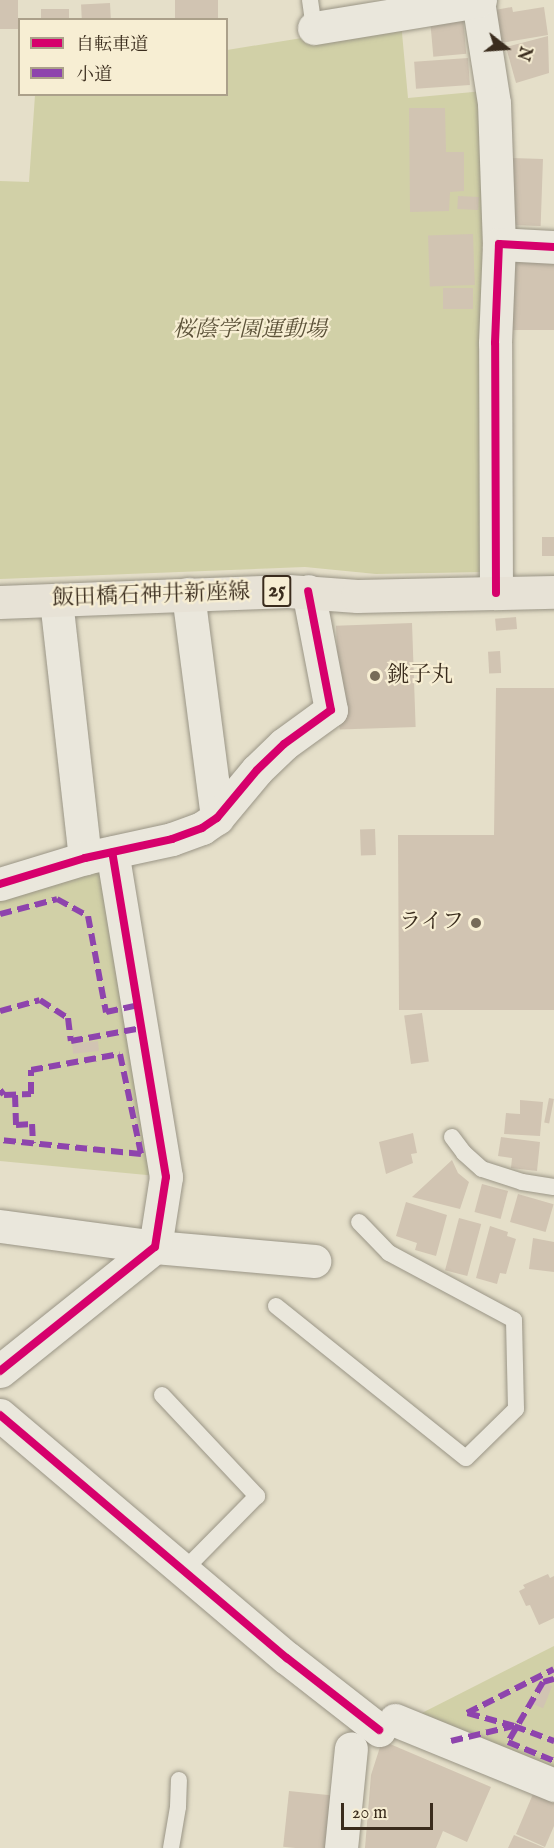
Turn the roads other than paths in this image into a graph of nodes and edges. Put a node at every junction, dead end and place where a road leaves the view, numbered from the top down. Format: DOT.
graph roads {
  1 [pos="478,0"];
  2 [pos="312,14"];
  3 [pos="499,244"];
  4 [pos="554,247"];
  5 [pos="308,591"];
  6 [pos="554,592"];
  7 [pos="188,594"];
  8 [pos="496,594"];
  9 [pos="56,600"];
  10 [pos="0,602"];
  11 [pos="217,818"];
  12 [pos="98,855"];
  13 [pos="0,884"];
  14 [pos="452,1137"];
  15 [pos="554,1187"];
  16 [pos="359,1222"];
  17 [pos="0,1226"];
  18 [pos="155,1247"];
  19 [pos="314,1261"];
  20 [pos="276,1306"];
  21 [pos="0,1371"];
  22 [pos="162,1395"];
  23 [pos="0,1415"];
  24 [pos="184,1570"];
  25 [pos="351,1748"];
  26 [pos="179,1780"];
  27 [pos="554,1785"];
  28 [pos="171,1848"];
  29 [pos="341,1848"];
  1 -- 2 [label="street"];
  1 -- 3 [label="street"];
  3 -- 4 [label="street"];
  3 -- 8 [label="street"];
  5 -- 7 [label="main road, 飯田橋石神井新座線 / 25"];
  5 -- 8 [label="main road, 飯田橋石神井新座線 / 25"];
  5 -- 11 [label="street"];
  6 -- 8 [label="main road, 飯田橋石神井新座線 / 25"];
  7 -- 9 [label="main road, 飯田橋石神井新座線 / 25"];
  7 -- 11 [label="street"];
  9 -- 10 [label="main road, 飯田橋石神井新座線 / 25"];
  9 -- 12 [label="street"];
  11 -- 12 [label="street"];
  12 -- 13 [label="street"];
  12 -- 18 [label="street"];
  14 -- 15 [label="lane"];
  16 -- 20 [label="lane"];
  17 -- 18 [label="street"];
  18 -- 19 [label="street"];
  18 -- 21 [label="street"];
  22 -- 24 [label="lane"];
  23 -- 24 [label="street"];
  24 -- 27 [label="street"];
  25 -- 29 [label="street"];
  26 -- 28 [label="lane"];
}
